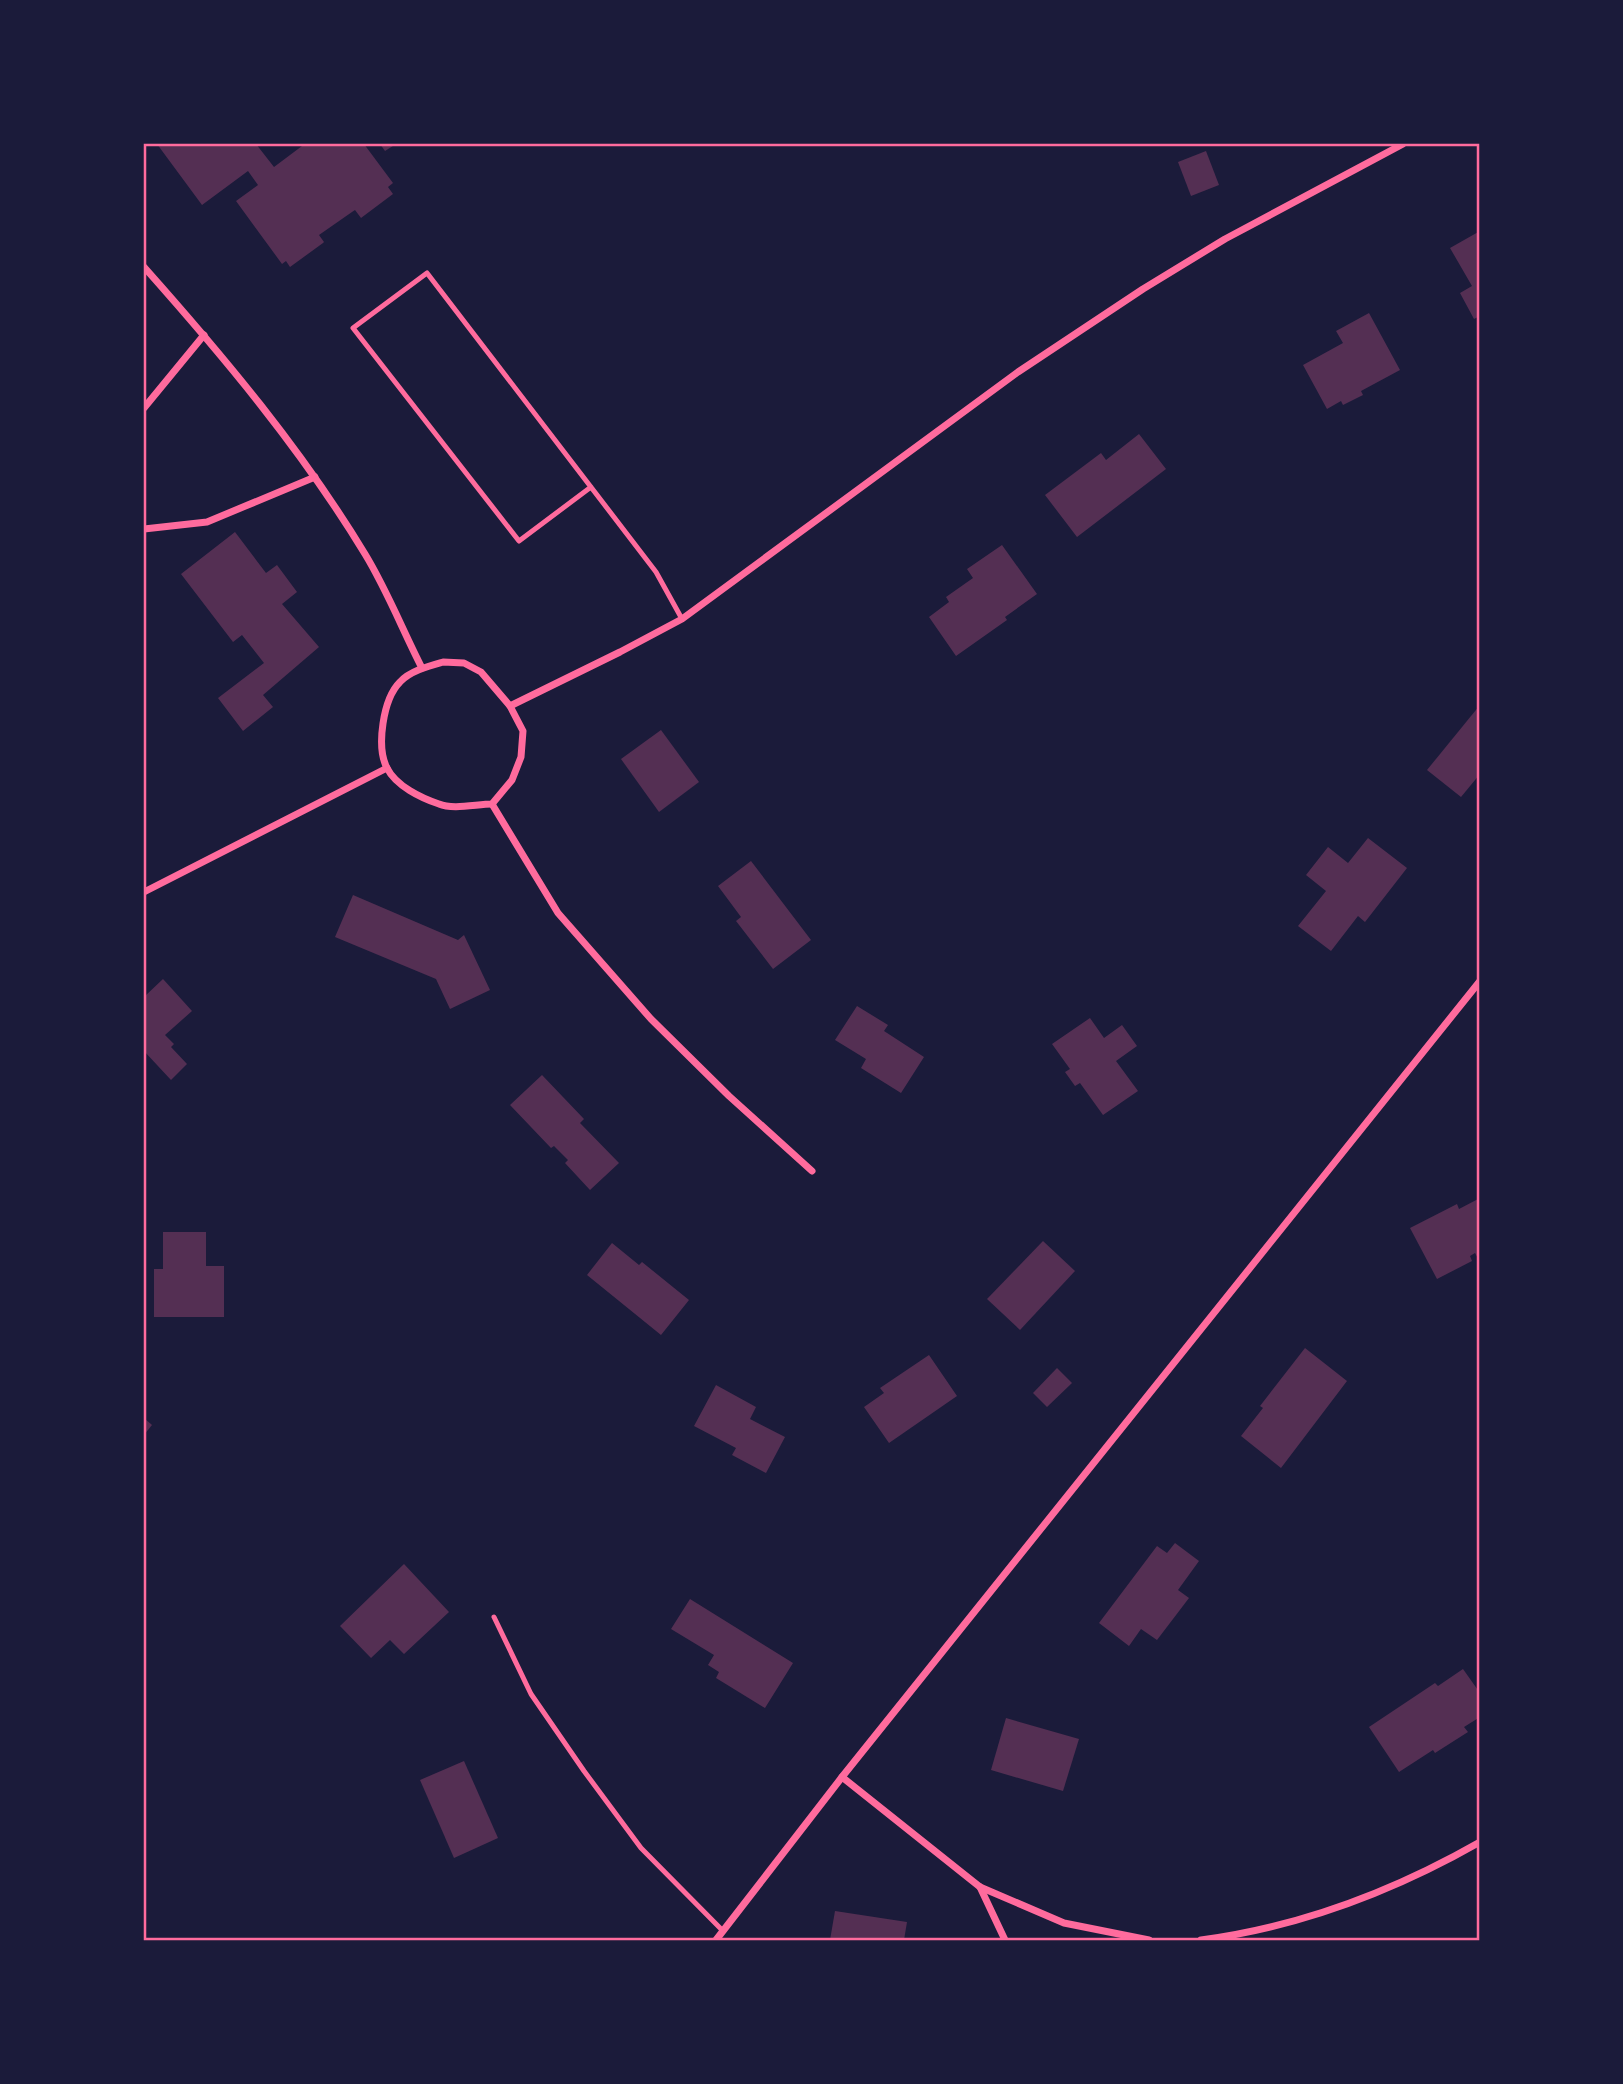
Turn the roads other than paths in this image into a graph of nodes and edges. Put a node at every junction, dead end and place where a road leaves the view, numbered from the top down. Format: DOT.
graph roads {
  1 [pos="1403,144"];
  2 [pos="144,267"];
  3 [pos="204,335"];
  4 [pos="144,408"];
  5 [pos="315,477"];
  6 [pos="591,486"];
  7 [pos="144,529"];
  8 [pos="682,619"];
  9 [pos="422,668"];
  10 [pos="510,706"];
  11 [pos="387,768"];
  12 [pos="492,804"];
  13 [pos="144,892"];
  14 [pos="1479,981"];
  15 [pos="812,1171"];
  16 [pos="494,1617"];
  17 [pos="842,1777"];
  18 [pos="1479,1842"];
  19 [pos="981,1887"];
  20 [pos="723,1931"];
  21 [pos="716,1941"];
  22 [pos="1005,1941"];
  23 [pos="1149,1941"];
  24 [pos="1201,1941"];
  1 -- 8 [label="street"];
  2 -- 3 [label="street"];
  3 -- 4 [label="street"];
  3 -- 5 [label="street"];
  5 -- 7 [label="street"];
  5 -- 9 [label="street"];
  6 -- 6 [label="lane"];
  6 -- 8 [label="lane"];
  8 -- 10 [label="street"];
  9 -- 10 [label="street"];
  9 -- 11 [label="street"];
  10 -- 12 [label="street"];
  11 -- 12 [label="street"];
  11 -- 13 [label="street"];
  12 -- 15 [label="street"];
  14 -- 17 [label="street"];
  16 -- 20 [label="lane"];
  17 -- 19 [label="street"];
  17 -- 20 [label="street"];
  18 -- 24 [label="street"];
  19 -- 22 [label="street"];
  19 -- 23 [label="street"];
  20 -- 21 [label="street"];
}
